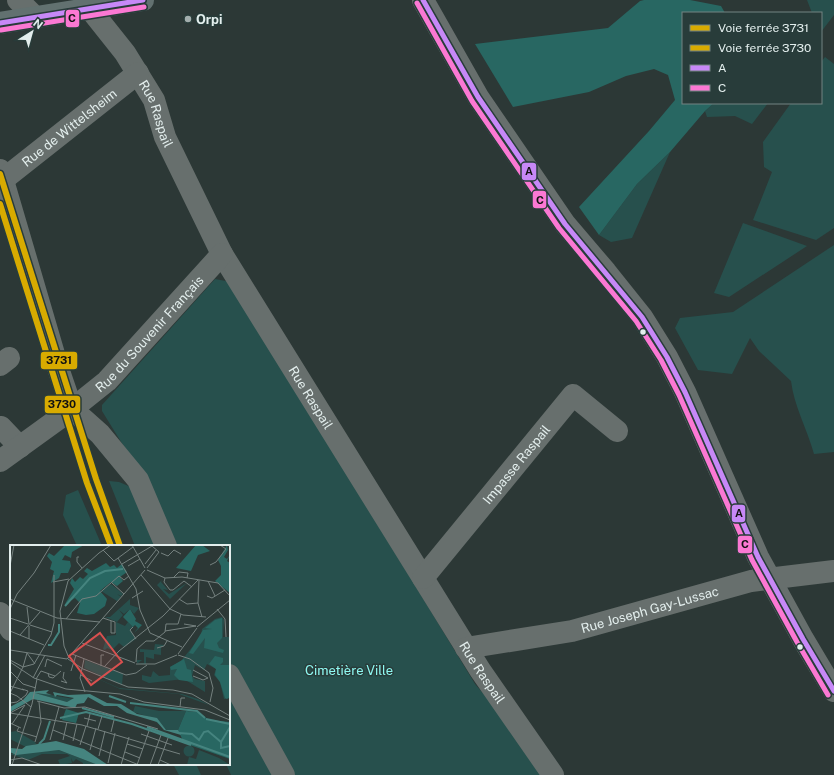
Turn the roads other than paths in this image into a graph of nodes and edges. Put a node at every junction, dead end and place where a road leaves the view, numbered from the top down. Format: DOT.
graph roads {
  1 [pos="18,0"];
  2 [pos="143,0"];
  3 [pos="423,0"];
  4 [pos="90,9"];
  5 [pos="36,18"];
  6 [pos="0,23"];
  7 [pos="138,73"];
  8 [pos="1,177"];
  9 [pos="222,254"];
  10 [pos="72,409"];
  11 [pos="2,427"];
  12 [pos="617,431"];
  13 [pos="20,447"];
  14 [pos="0,461"];
  15 [pos="166,545"];
  16 [pos="834,571"];
  17 [pos="423,578"];
  18 [pos="770,578"];
  19 [pos="0,613"];
  20 [pos="10,628"];
  21 [pos="466,648"];
  22 [pos="230,678"];
  23 [pos="834,691"];
  24 [pos="284,775"];
  25 [pos="553,775"];
  1 -- 5 [label="street"];
  2 -- 4 [label="main road"];
  3 -- 18 [label="street"];
  4 -- 5 [label="main road"];
  4 -- 7 [label="street, Rue Raspail"];
  5 -- 6 [label="main road"];
  7 -- 8 [label="street, Rue de Wittelsheim"];
  7 -- 9 [label="street, Rue Raspail"];
  8 -- 10 [label="street"];
  9 -- 10 [label="street, Rue du Souvenir Français"];
  9 -- 17 [label="street, Rue Raspail"];
  10 -- 13 [label="street, Rue du Souvenir Français"];
  10 -- 15 [label="street"];
  11 -- 13 [label="street"];
  12 -- 17 [label="street, Impasse Raspail"];
  13 -- 14 [label="street, Rue du Souvenir Français"];
  16 -- 18 [label="street, Rue Joseph Gay-Lussac"];
  17 -- 21 [label="street, Rue Raspail"];
  18 -- 21 [label="street, Rue Joseph Gay-Lussac"];
  18 -- 23 [label="street"];
  19 -- 20 [label="street"];
  21 -- 25 [label="street, Rue Raspail"];
  22 -- 24 [label="street"];
}
